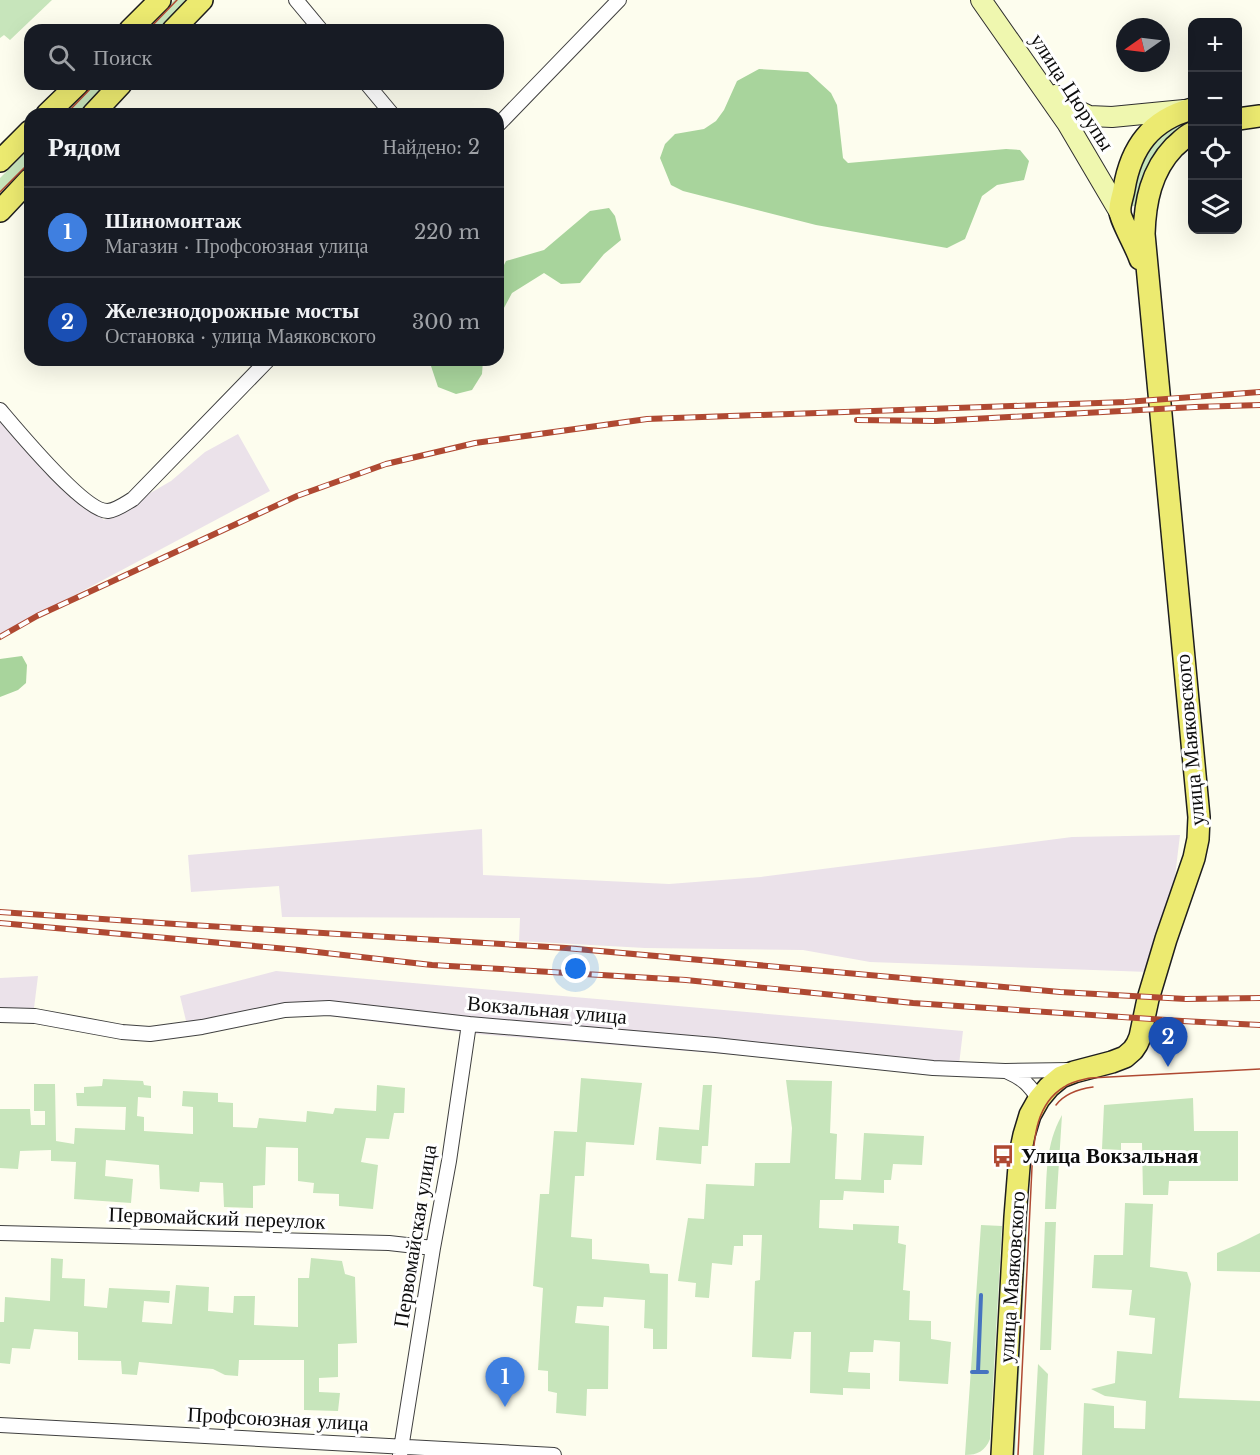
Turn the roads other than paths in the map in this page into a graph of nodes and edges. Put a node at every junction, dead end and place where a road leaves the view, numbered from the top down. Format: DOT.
graph roads {
  1 [pos="160,0"];
  2 [pos="202,0"];
  3 [pos="296,0"];
  4 [pos="619,0"];
  5 [pos="981,0"];
  6 [pos="136,24"];
  7 [pos="179,24"];
  8 [pos="316,24"];
  9 [pos="1034,76"];
  10 [pos="72,90"];
  11 [pos="115,90"];
  12 [pos="372,90"];
  13 [pos="53,108"];
  14 [pos="99,108"];
  15 [pos="387,108"];
  16 [pos="1188,109"];
  17 [pos="1242,109"];
  18 [pos="1188,110"];
  19 [pos="1260,110"];
  20 [pos="1260,116"];
  21 [pos="1242,118"];
  22 [pos="504,119"];
  23 [pos="1188,136"];
  24 [pos="24,137"];
  25 [pos="0,161"];
  26 [pos="24,185"];
  27 [pos="0,211"];
  28 [pos="1120,213"];
  29 [pos="1147,276"];
  30 [pos="262,366"];
  31 [pos="0,410"];
  32 [pos="0,1015"];
  33 [pos="469,1024"];
  34 [pos="1093,1067"];
  35 [pos="1005,1071"];
  36 [pos="1039,1100"];
  37 [pos="0,1233"];
  38 [pos="434,1248"];
  39 [pos="0,1425"];
  40 [pos="401,1451"];
  41 [pos="554,1455"];
  42 [pos="1002,1455"];
  1 -- 6 [label="main road"];
  2 -- 7 [label="main road"];
  3 -- 8 [label="street"];
  4 -- 22 [label="street"];
  5 -- 9 [label="main road, улица Цюрупы"];
  9 -- 16 [label="main road"];
  9 -- 28 [label="main road, улица Цюрупы"];
  10 -- 13 [label="main road"];
  11 -- 14 [label="main road"];
  12 -- 15 [label="street"];
  17 -- 19 [label="main road"];
  18 -- 28 [label="main road"];
  20 -- 21 [label="main road"];
  23 -- 29 [label="main road"];
  24 -- 25 [label="main road"];
  26 -- 27 [label="main road"];
  28 -- 29 [label="main road"];
  29 -- 34 [label="main road, улица Маяковского"];
  30 -- 31 [label="street"];
  32 -- 33 [label="street, Вокзальная улица"];
  33 -- 35 [label="street, Вокзальная улица"];
  33 -- 38 [label="street, Первомайская улица"];
  34 -- 35 [label="street, Вокзальная улица"];
  34 -- 36 [label="main road, улица Маяковского"];
  35 -- 36 [label="street"];
  36 -- 42 [label="main road, улица Маяковского"];
  37 -- 38 [label="street, Первомайский переулок"];
  38 -- 40 [label="street, Первомайская улица"];
  39 -- 40 [label="street, Профсоюзная улица"];
  40 -- 41 [label="street, Профсоюзная улица"];
}
